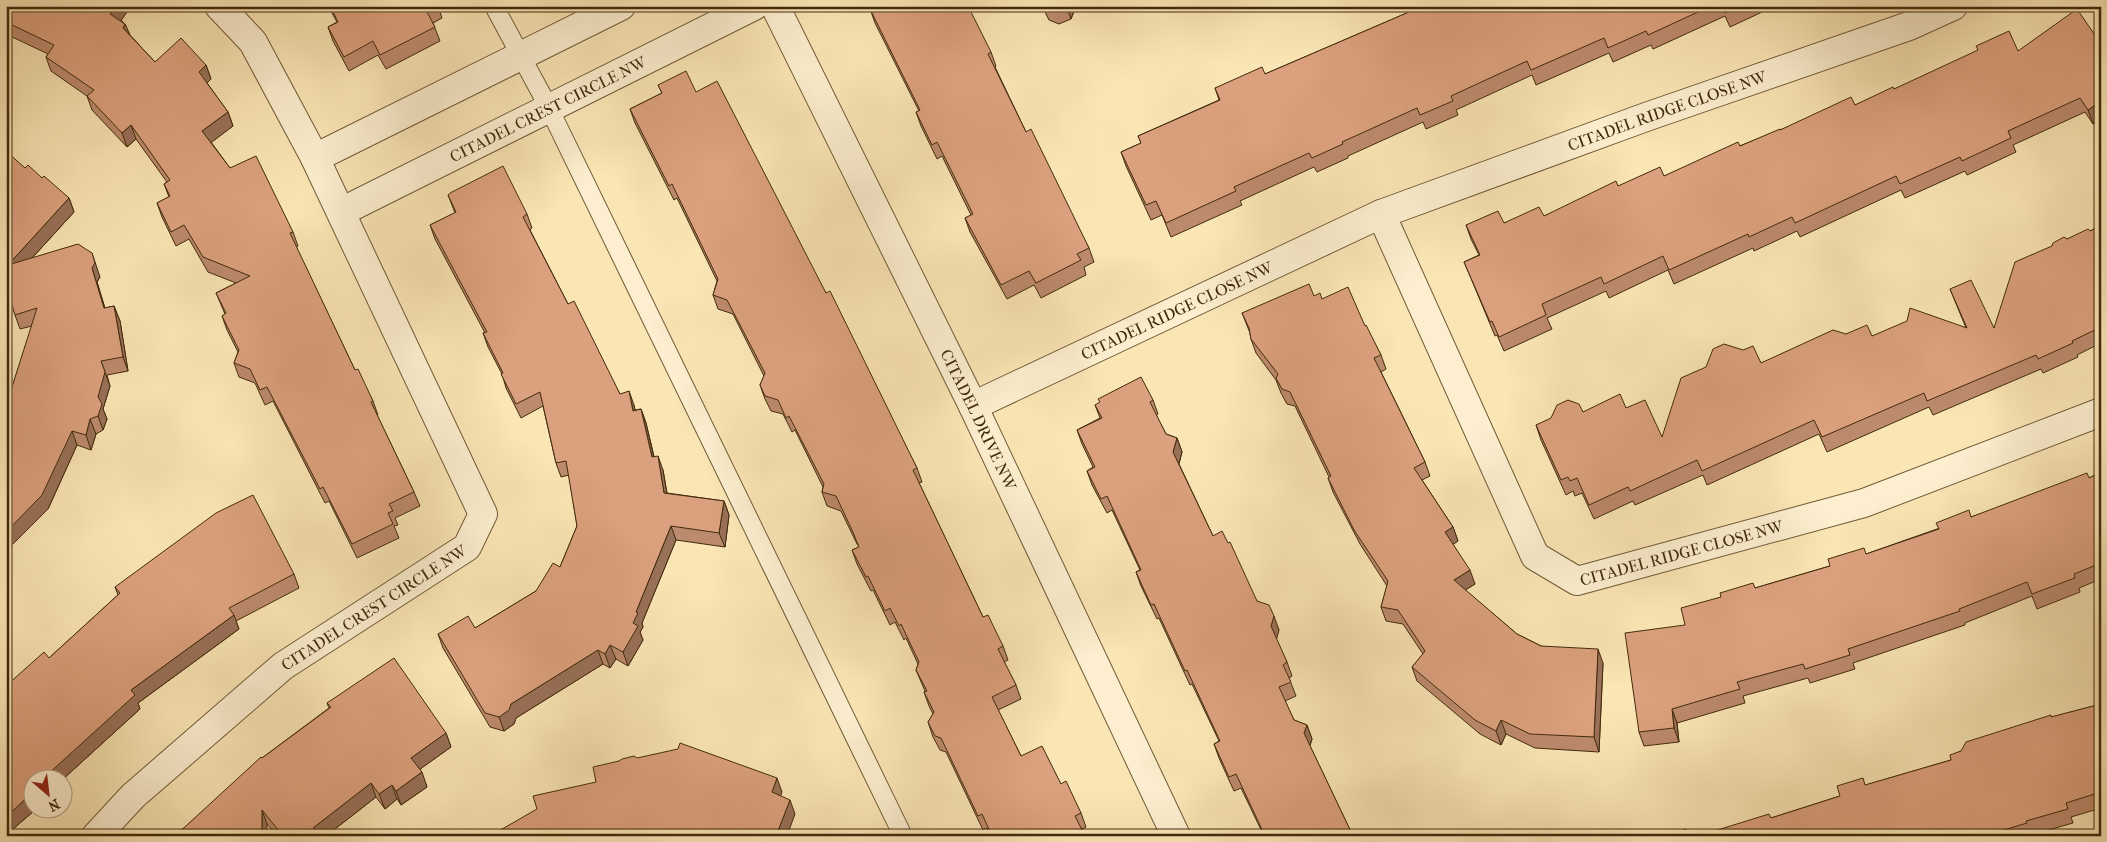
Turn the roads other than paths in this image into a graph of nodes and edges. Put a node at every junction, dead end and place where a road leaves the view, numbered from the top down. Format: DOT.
graph roads {
  1 [pos="219,6"];
  2 [pos="494,6"];
  3 [pos="621,6"];
  4 [pos="754,6"];
  5 [pos="775,6"];
  6 [pos="1953,6"];
  7 [pos="520,56"];
  8 [pos="549,108"];
  9 [pos="315,158"];
  10 [pos="341,212"];
  11 [pos="1380,214"];
  12 [pos="973,406"];
  13 [pos="2101,412"];
  14 [pos="96,836"];
  15 [pos="903,836"];
  16 [pos="1176,836"];
  1 -- 9 [label="street, CITADEL CREST CIRCLE NW"];
  2 -- 7 [label="lane"];
  3 -- 7 [label="street"];
  4 -- 8 [label="street, CITADEL CREST CIRCLE NW"];
  5 -- 12 [label="street, CITADEL DRIVE NW"];
  6 -- 11 [label="street, CITADEL RIDGE CLOSE NW"];
  7 -- 8 [label="lane"];
  7 -- 9 [label="street"];
  8 -- 10 [label="street, CITADEL CREST CIRCLE NW"];
  8 -- 15 [label="lane"];
  9 -- 10 [label="street, CITADEL CREST CIRCLE NW"];
  10 -- 14 [label="street, CITADEL CREST CIRCLE NW"];
  11 -- 12 [label="street, CITADEL RIDGE CLOSE NW"];
  11 -- 13 [label="street, CITADEL RIDGE CLOSE NW"];
  12 -- 16 [label="street, CITADEL DRIVE NW"];
}
